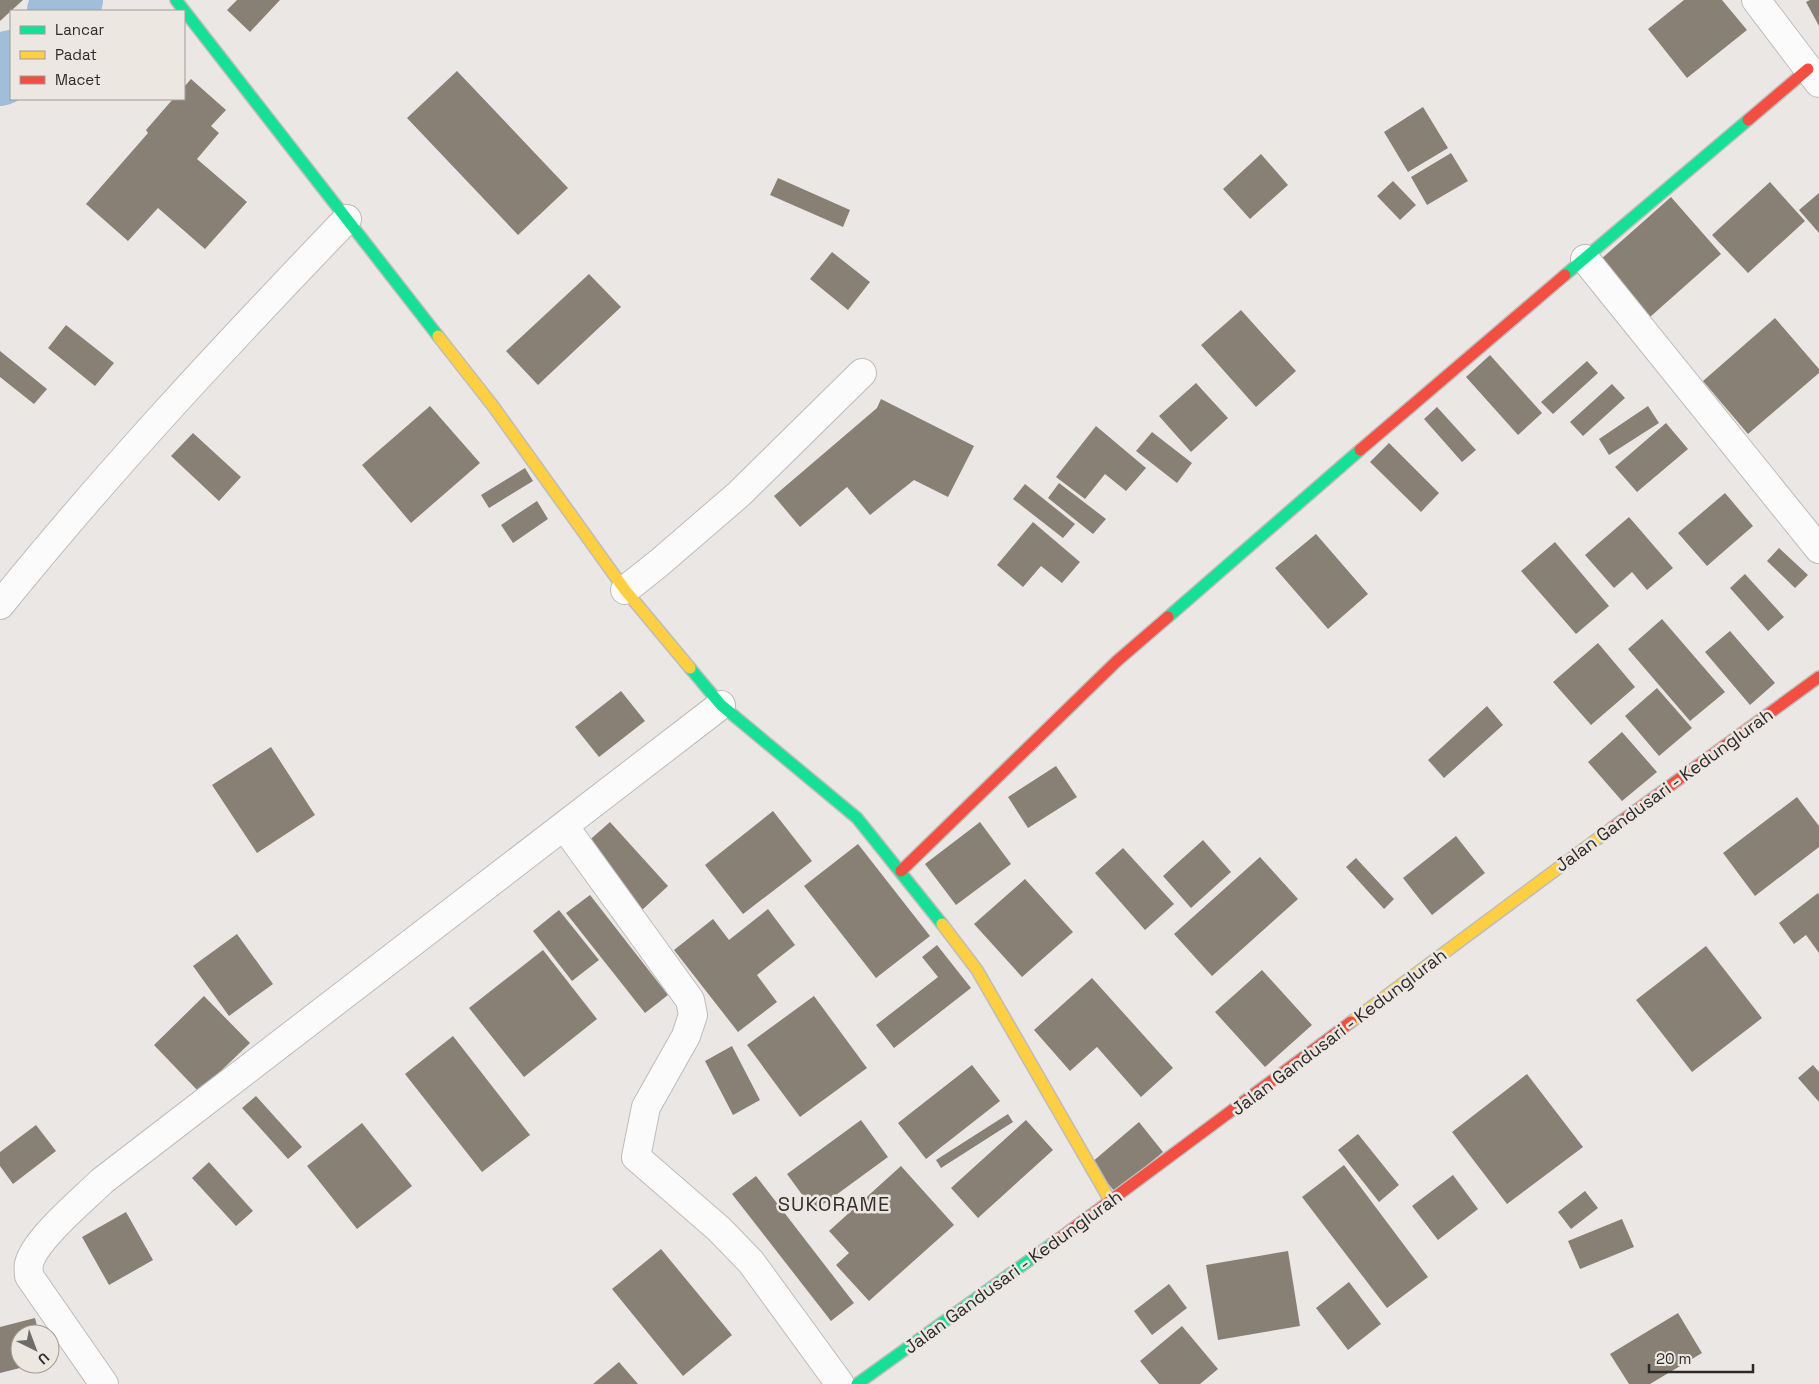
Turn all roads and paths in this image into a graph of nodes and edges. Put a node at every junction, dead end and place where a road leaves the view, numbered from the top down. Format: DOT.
graph roads {
  1 [pos="176,0"];
  2 [pos="1756,0"];
  3 [pos="184,10"];
  4 [pos="185,12"];
  5 [pos="1814,76"];
  6 [pos="347,219"];
  7 [pos="1585,259"];
  8 [pos="862,373"];
  9 [pos="1819,549"];
  10 [pos="625,590"];
  11 [pos="0,605"];
  12 [pos="1819,677"];
  13 [pos="721,705"];
  14 [pos="564,826"];
  15 [pos="901,872"];
  16 [pos="1111,1202"];
  17 [pos="104,1384"];
  18 [pos="840,1384"];
  19 [pos="857,1384"];
  1 -- 3 [label="street"];
  2 -- 5 [label="street"];
  4 -- 6 [label="street"];
  5 -- 7 [label="street"];
  6 -- 10 [label="street"];
  6 -- 11 [label="street"];
  7 -- 9 [label="street"];
  7 -- 15 [label="street"];
  8 -- 10 [label="street"];
  10 -- 13 [label="street"];
  12 -- 16 [label="street, Jalan Gandusari - Kedunglurah"];
  13 -- 14 [label="street"];
  13 -- 15 [label="street"];
  14 -- 17 [label="street"];
  14 -- 18 [label="street"];
  15 -- 16 [label="street"];
  16 -- 19 [label="street, Jalan Gandusari - Kedunglurah"];
}
